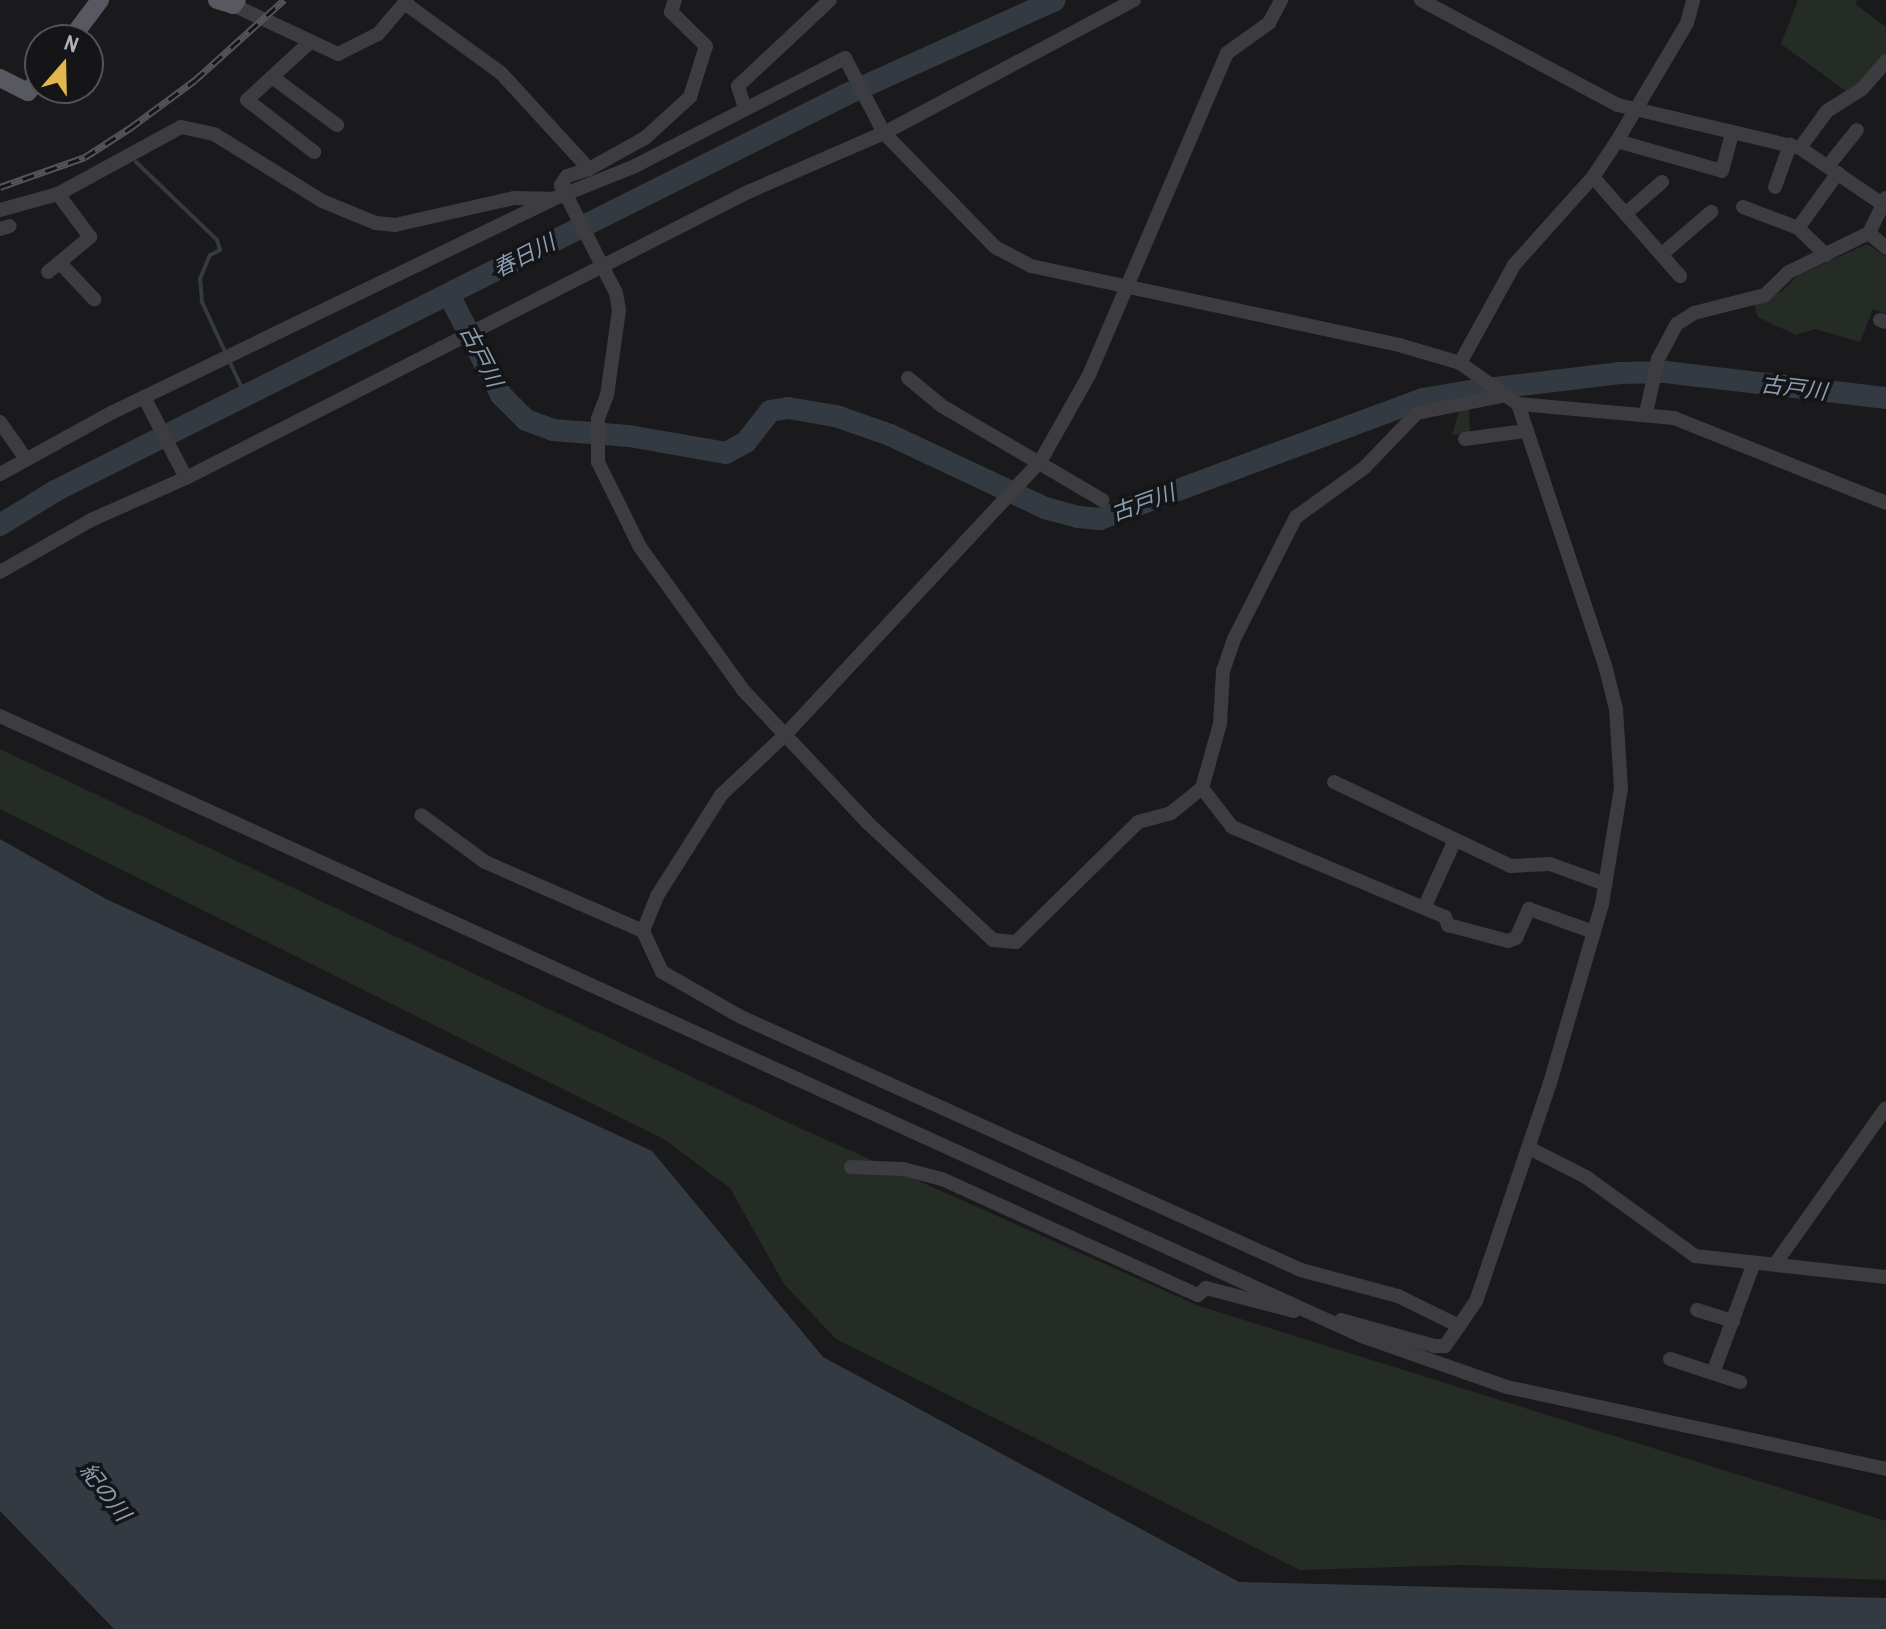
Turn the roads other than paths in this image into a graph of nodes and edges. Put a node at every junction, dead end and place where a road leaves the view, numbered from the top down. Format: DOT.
graph roads {
  1 [pos="100,0"];
  2 [pos="675,0"];
  3 [pos="830,0"];
  4 [pos="1134,0"];
  5 [pos="1281,0"];
  6 [pos="1421,0"];
  7 [pos="1693,0"];
  8 [pos="229,2"];
  9 [pos="406,2"];
  10 [pos="82,24"];
  11 [pos="309,43"];
  12 [pos="1886,61"];
  13 [pos="272,77"];
  14 [pos="0,78"];
  15 [pos="24,90"];
  16 [pos="745,108"];
  17 [pos="1634,111"];
  18 [pos="337,125"];
  19 [pos="880,126"];
  20 [pos="1857,130"];
  21 [pos="1732,133"];
  22 [pos="1617,141"];
  23 [pos="1795,147"];
  24 [pos="314,152"];
  25 [pos="589,169"];
  26 [pos="1833,169"];
  27 [pos="1593,177"];
  28 [pos="1662,182"];
  29 [pos="1775,187"];
  30 [pos="58,194"];
  31 [pos="563,199"];
  32 [pos="1884,201"];
  33 [pos="1743,207"];
  34 [pos="0,210"];
  35 [pos="1711,212"];
  36 [pos="1625,214"];
  37 [pos="1798,228"];
  38 [pos="1869,233"];
  39 [pos="1886,248"];
  40 [pos="1662,254"];
  41 [pos="1826,255"];
  42 [pos="600,262"];
  43 [pos="1680,276"];
  44 [pos="1127,287"];
  45 [pos="94,299"];
  46 [pos="1460,363"];
  47 [pos="908,378"];
  48 [pos="144,397"];
  49 [pos="1513,400"];
  50 [pos="1646,413"];
  51 [pos="0,422"];
  52 [pos="1525,431"];
  53 [pos="1465,439"];
  54 [pos="25,458"];
  55 [pos="0,462"];
  56 [pos="1040,462"];
  57 [pos="0,474"];
  58 [pos="186,478"];
  59 [pos="1102,500"];
  60 [pos="1886,503"];
  61 [pos="0,572"];
  62 [pos="0,716"];
  63 [pos="785,735"];
  64 [pos="1334,782"];
  65 [pos="1202,788"];
  66 [pos="421,815"];
  67 [pos="1455,840"];
  68 [pos="1605,884"];
  69 [pos="1424,908"];
  70 [pos="643,931"];
  71 [pos="1594,932"];
  72 [pos="1886,1108"];
  73 [pos="1529,1148"];
  74 [pos="851,1167"];
  75 [pos="1754,1263"];
  76 [pos="1775,1264"];
  77 [pos="1886,1277"];
  78 [pos="1697,1310"];
  79 [pos="1319,1316"];
  80 [pos="1733,1321"];
  81 [pos="1459,1326"];
  82 [pos="1670,1359"];
  83 [pos="1713,1373"];
  84 [pos="1740,1382"];
  85 [pos="1886,1469"];
  1 -- 10 [label="main road"];
  2 -- 25 [label="street"];
  3 -- 16 [label="street"];
  4 -- 19 [label="street"];
  5 -- 44 [label="street"];
  6 -- 17 [label="street"];
  7 -- 17 [label="street"];
  8 -- 11 [label="street"];
  9 -- 11 [label="street"];
  9 -- 25 [label="street"];
  11 -- 13 [label="street"];
  12 -- 23 [label="street"];
  13 -- 18 [label="street"];
  13 -- 24 [label="street"];
  14 -- 15 [label="main road"];
  16 -- 19 [label="street"];
  16 -- 31 [label="street"];
  17 -- 21 [label="street"];
  17 -- 22 [label="street"];
  19 -- 42 [label="street"];
  19 -- 44 [label="street"];
  20 -- 26 [label="street"];
  21 -- 22 [label="street"];
  21 -- 23 [label="street"];
  22 -- 27 [label="street"];
  23 -- 26 [label="street"];
  23 -- 29 [label="street"];
  25 -- 31 [label="street"];
  26 -- 32 [label="street"];
  26 -- 37 [label="street"];
  27 -- 36 [label="street"];
  27 -- 46 [label="street"];
  28 -- 36 [label="street"];
  30 -- 31 [label="street"];
  30 -- 34 [label="street"];
  30 -- 45 [label="street"];
  31 -- 42 [label="street"];
  31 -- 48 [label="street"];
  32 -- 38 [label="street"];
  33 -- 37 [label="street"];
  35 -- 40 [label="street"];
  36 -- 40 [label="street"];
  37 -- 41 [label="street"];
  38 -- 39 [label="street"];
  38 -- 41 [label="street"];
  40 -- 43 [label="street"];
  41 -- 50 [label="street"];
  42 -- 58 [label="street"];
  42 -- 63 [label="street"];
  44 -- 46 [label="street"];
  44 -- 56 [label="street"];
  46 -- 49 [label="street"];
  47 -- 56 [label="street"];
  48 -- 54 [label="street"];
  48 -- 58 [label="street"];
  49 -- 50 [label="street"];
  49 -- 52 [label="street"];
  49 -- 65 [label="street"];
  50 -- 60 [label="street"];
  51 -- 54 [label="street"];
  52 -- 53 [label="street"];
  52 -- 68 [label="street"];
  54 -- 55 [label="street"];
  54 -- 57 [label="street"];
  56 -- 59 [label="street"];
  56 -- 63 [label="street"];
  58 -- 61 [label="street"];
  62 -- 79 [label="street"];
  63 -- 65 [label="street"];
  63 -- 70 [label="street"];
  64 -- 67 [label="street"];
  65 -- 69 [label="street"];
  66 -- 70 [label="street"];
  67 -- 68 [label="street"];
  67 -- 69 [label="street"];
  68 -- 71 [label="street"];
  69 -- 71 [label="street"];
  70 -- 81 [label="street"];
  71 -- 73 [label="street"];
  72 -- 76 [label="street"];
  73 -- 75 [label="street"];
  73 -- 81 [label="street"];
  74 -- 79 [label="street"];
  75 -- 76 [label="street"];
  75 -- 80 [label="street"];
  76 -- 77 [label="street"];
  78 -- 80 [label="street"];
  79 -- 81 [label="street"];
  79 -- 85 [label="street"];
  80 -- 83 [label="street"];
  82 -- 83 [label="street"];
  83 -- 84 [label="street"];
}
